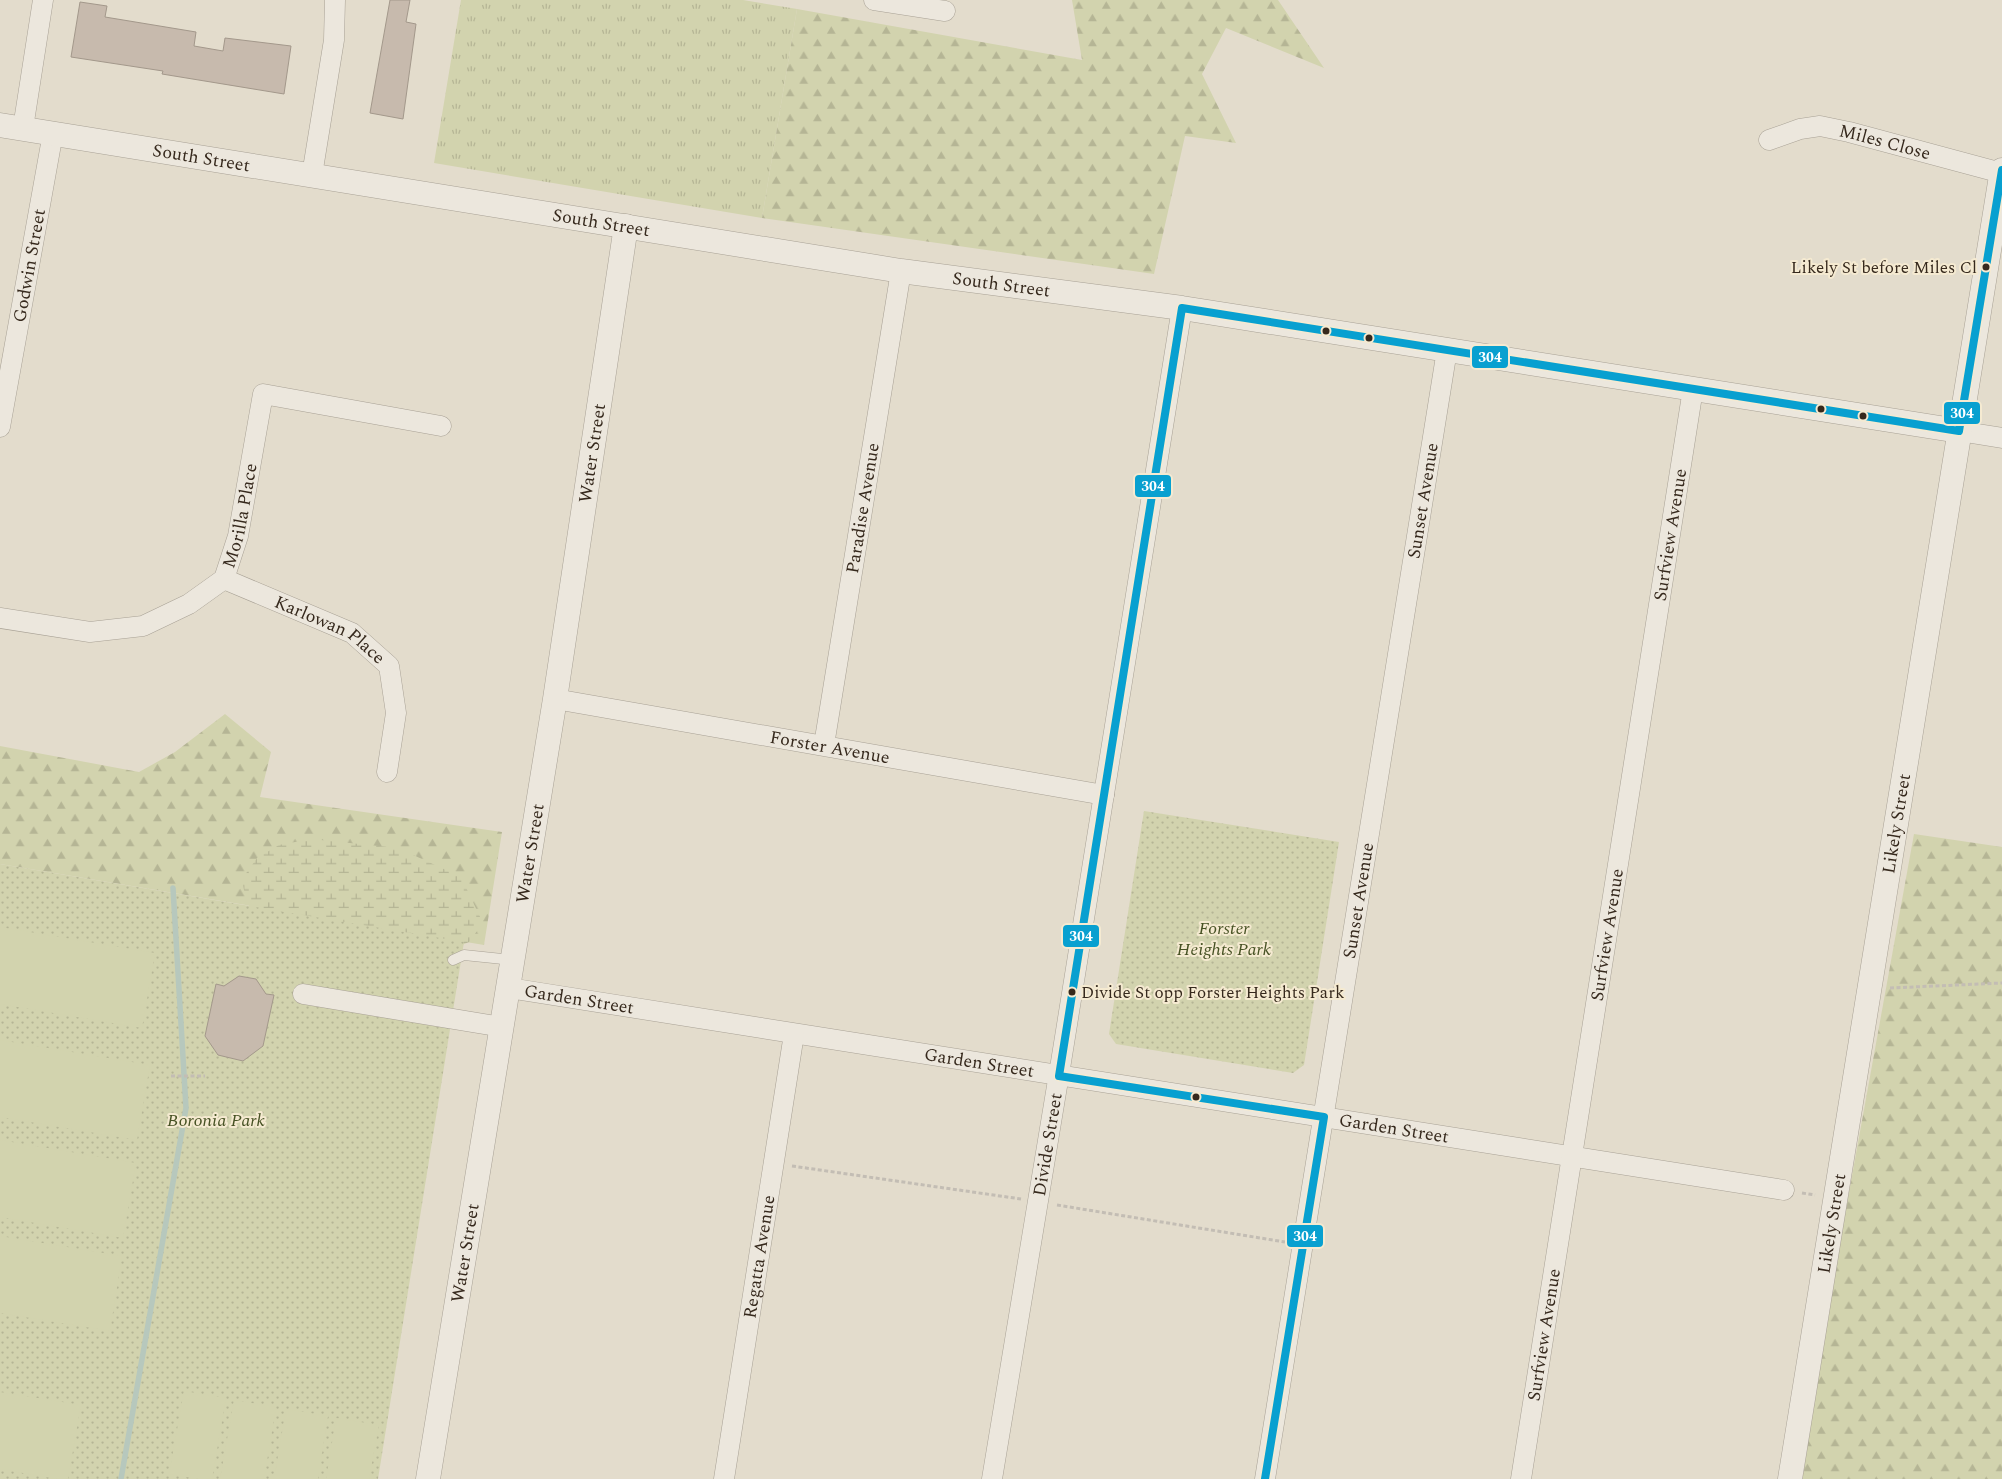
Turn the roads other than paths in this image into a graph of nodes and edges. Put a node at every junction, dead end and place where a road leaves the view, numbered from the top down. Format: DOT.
graph roads {
  1 [pos="43,0"];
  2 [pos="335,0"];
  3 [pos="874,0"];
  4 [pos="945,11"];
  5 [pos="11,126"];
  6 [pos="53,133"];
  7 [pos="1769,140"];
  8 [pos="2002,171"];
  9 [pos="312,175"];
  10 [pos="626,226"];
  11 [pos="900,271"];
  12 [pos="1182,308"];
  13 [pos="1447,350"];
  14 [pos="1693,389"];
  15 [pos="441,426"];
  16 [pos="0,427"];
  17 [pos="1959,431"];
  18 [pos="2002,438"];
  19 [pos="224,579"];
  20 [pos="0,618"];
  21 [pos="555,699"];
  22 [pos="824,745"];
  23 [pos="387,772"];
  24 [pos="1104,794"];
  25 [pos="453,960"];
  26 [pos="513,960"];
  27 [pos="508,988"];
  28 [pos="303,994"];
  29 [pos="502,1027"];
  30 [pos="794,1034"];
  31 [pos="1059,1076"];
  32 [pos="1324,1117"];
  33 [pos="1572,1157"];
  34 [pos="1784,1190"];
  35 [pos="428,1479"];
  36 [pos="724,1479"];
  37 [pos="992,1479"];
  38 [pos="1265,1479"];
  39 [pos="1522,1479"];
  40 [pos="1790,1479"];
  1 -- 5 [label="street"];
  2 -- 9 [label="street"];
  3 -- 4 [label="street"];
  5 -- 6 [label="street, South Street"];
  6 -- 9 [label="street, South Street"];
  6 -- 16 [label="street, Godwin Street"];
  7 -- 8 [label="street, Miles Close"];
  8 -- 17 [label="street, Likely Street"];
  9 -- 10 [label="street, South Street"];
  10 -- 11 [label="street, South Street"];
  10 -- 21 [label="street, Water Street"];
  11 -- 12 [label="street, South Street"];
  11 -- 22 [label="street, Paradise Avenue"];
  12 -- 13 [label="street, South Street"];
  12 -- 24 [label="street, Divide Street"];
  13 -- 14 [label="street, South Street"];
  13 -- 32 [label="street, Sunset Avenue"];
  14 -- 17 [label="street, South Street"];
  14 -- 33 [label="street, Surfview Avenue"];
  15 -- 19 [label="street, Morilla Place"];
  17 -- 18 [label="street, South Street"];
  17 -- 40 [label="street, Likely Street"];
  19 -- 20 [label="street, Morilla Place"];
  19 -- 23 [label="street, Karlowan Place"];
  21 -- 22 [label="street, Forster Avenue"];
  21 -- 26 [label="street, Water Street"];
  22 -- 24 [label="street, Forster Avenue"];
  24 -- 31 [label="street, Divide Street"];
  25 -- 26 [label="lane"];
  26 -- 27 [label="street, Water Street"];
  27 -- 29 [label="street, Water Street"];
  27 -- 30 [label="street, Garden Street"];
  28 -- 29 [label="street"];
  29 -- 35 [label="street, Water Street"];
  30 -- 31 [label="street, Garden Street"];
  30 -- 36 [label="street, Regatta Avenue"];
  31 -- 32 [label="street, Garden Street"];
  31 -- 37 [label="street, Divide Street"];
  32 -- 33 [label="street, Garden Street"];
  32 -- 38 [label="street, Sunset Avenue"];
  33 -- 34 [label="street, Garden Street"];
  33 -- 39 [label="street, Surfview Avenue"];
}
